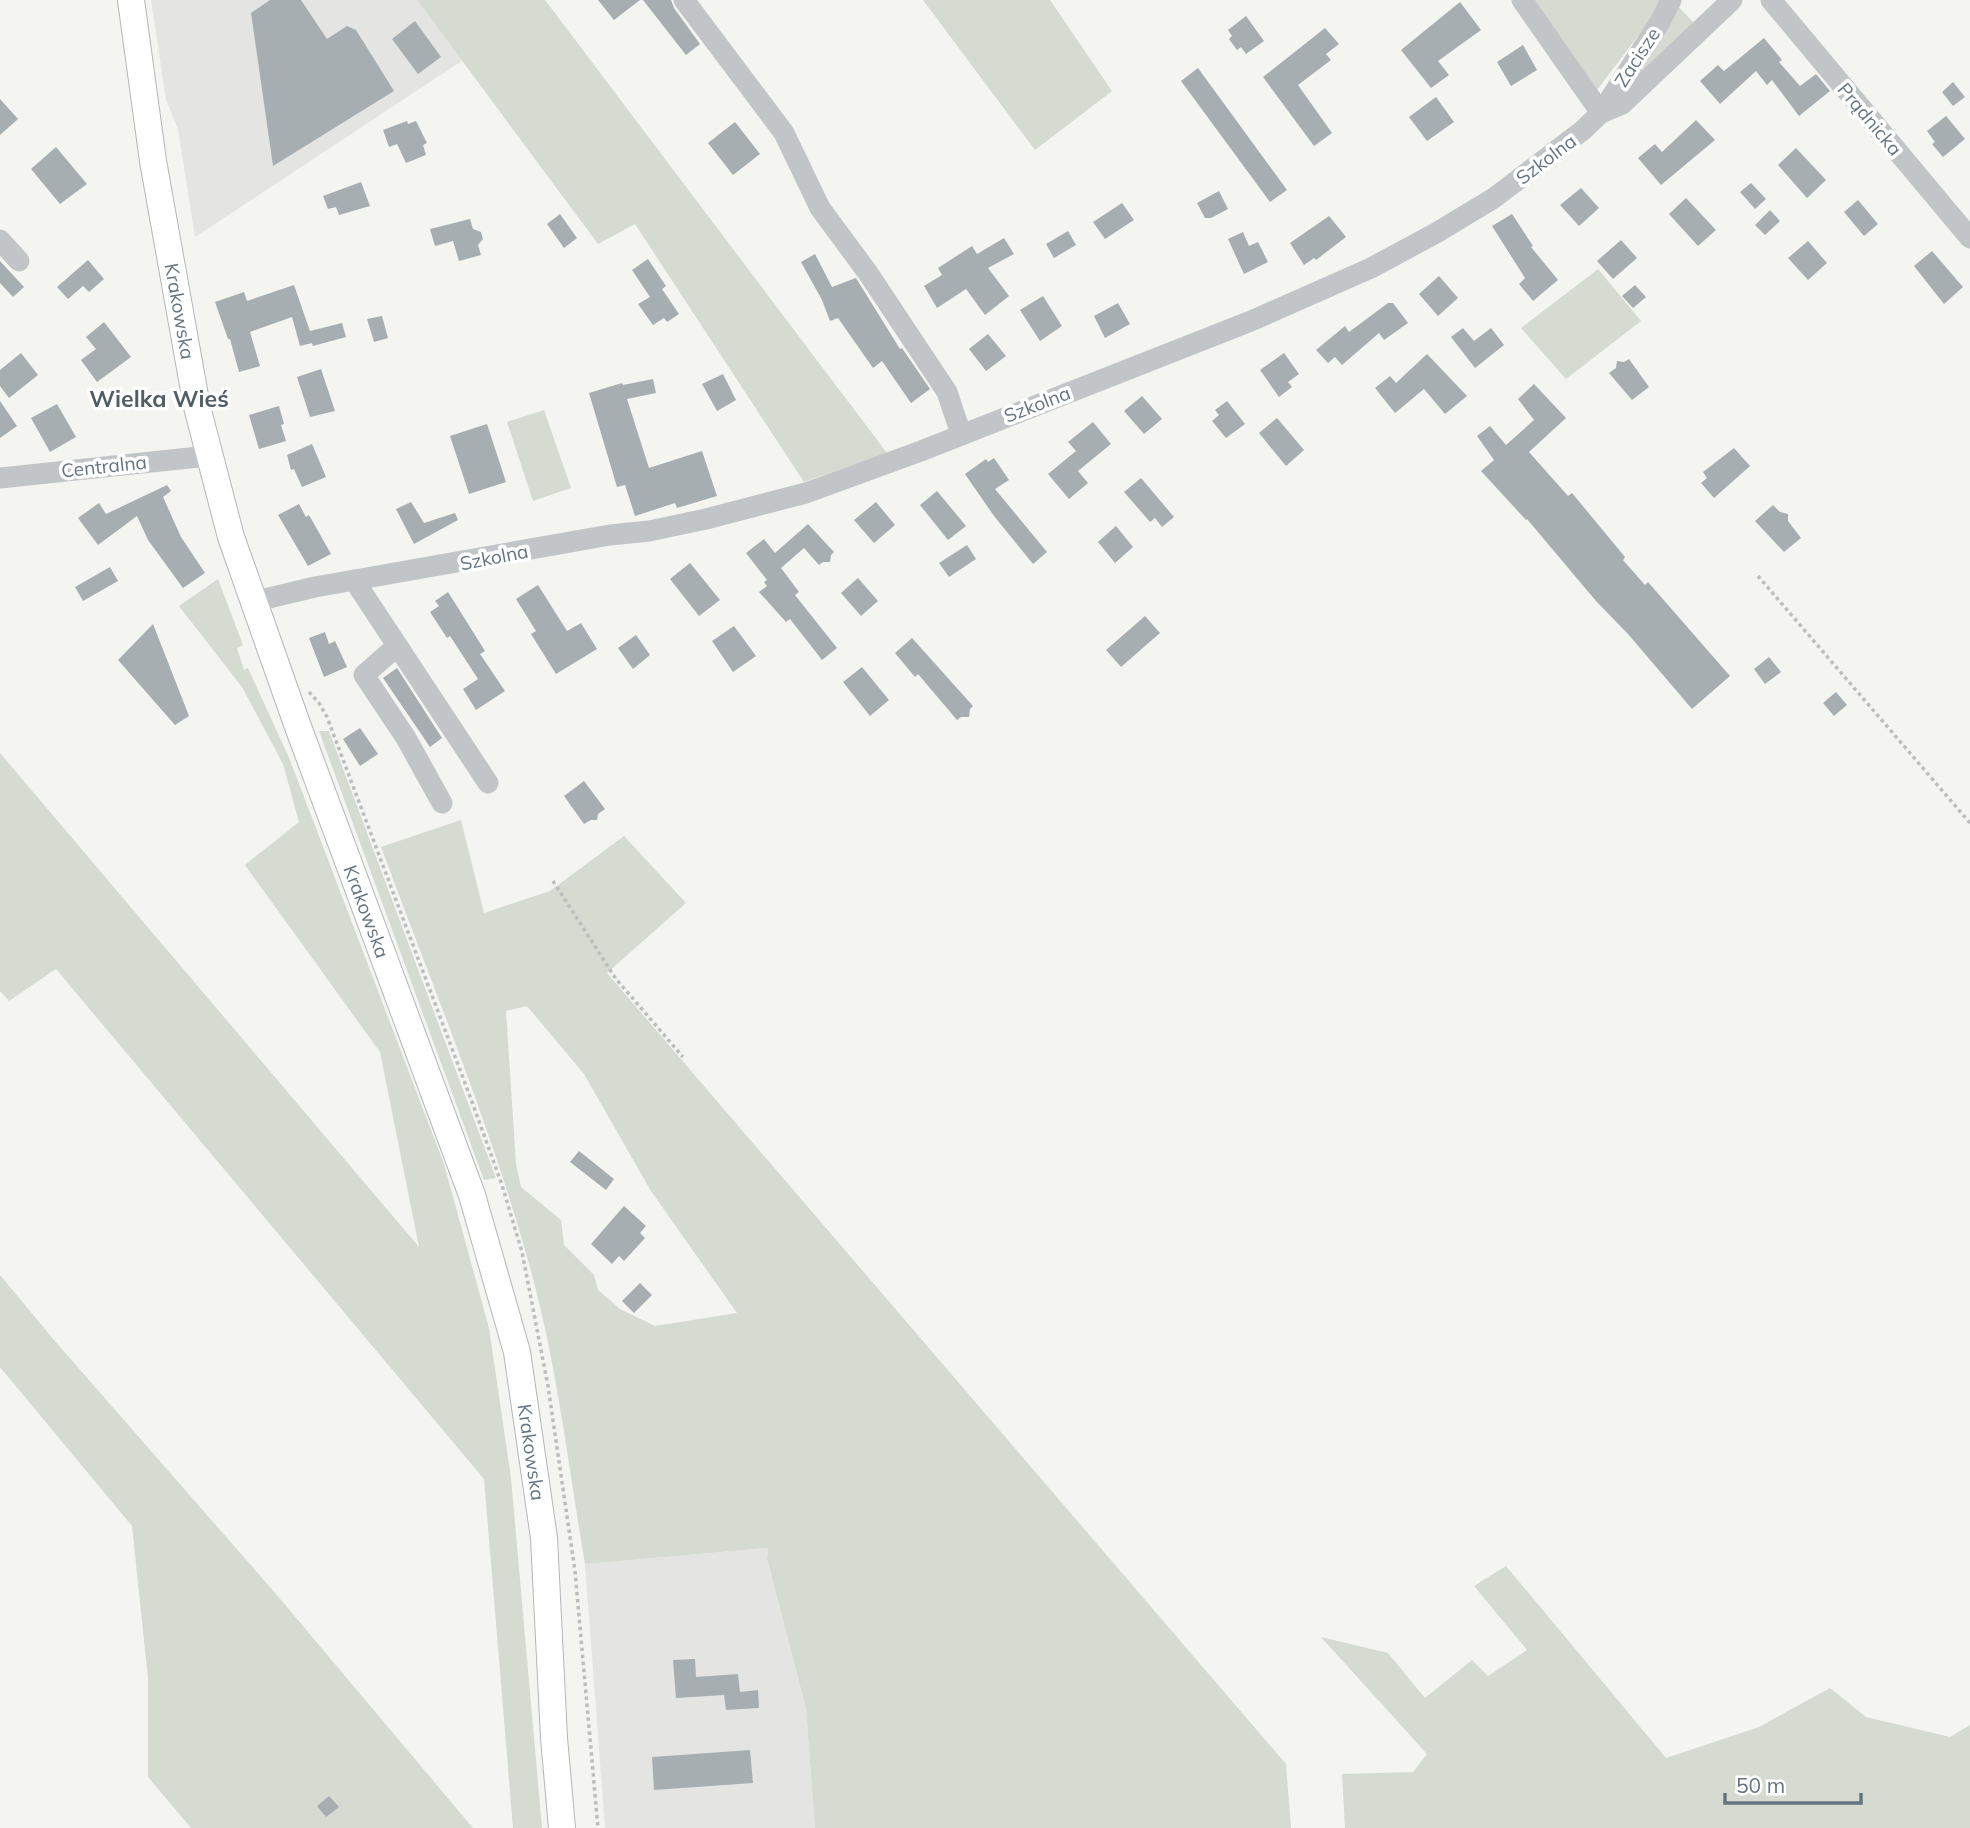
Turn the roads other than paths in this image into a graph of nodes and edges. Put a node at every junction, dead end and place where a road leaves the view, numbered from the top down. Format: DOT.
graph roads {
  1 [pos="131,0"];
  2 [pos="684,0"];
  3 [pos="1522,0"];
  4 [pos="1671,0"];
  5 [pos="1732,0"];
  6 [pos="1771,0"];
  7 [pos="1601,113"];
  8 [pos="1970,238"];
  9 [pos="0,240"];
  10 [pos="19,261"];
  11 [pos="961,434"];
  12 [pos="208,456"];
  13 [pos="0,478"];
  14 [pos="354,580"];
  15 [pos="252,602"];
  16 [pos="397,646"];
  17 [pos="488,783"];
  18 [pos="442,803"];
  19 [pos="562,1828"];
  1 -- 12 [label="main road, Krakowska"];
  2 -- 11 [label="street"];
  3 -- 7 [label="street"];
  4 -- 7 [label="street, Zacisze"];
  5 -- 7 [label="street, Szkolna"];
  6 -- 8 [label="street, Prądnicka"];
  7 -- 11 [label="street, Szkolna"];
  9 -- 10 [label="street"];
  11 -- 14 [label="street, Szkolna"];
  12 -- 13 [label="street, Centralna"];
  12 -- 15 [label="main road, Krakowska"];
  14 -- 15 [label="street, Szkolna"];
  14 -- 16 [label="street"];
  15 -- 19 [label="main road, Krakowska"];
  16 -- 17 [label="street"];
  16 -- 18 [label="street"];
}
